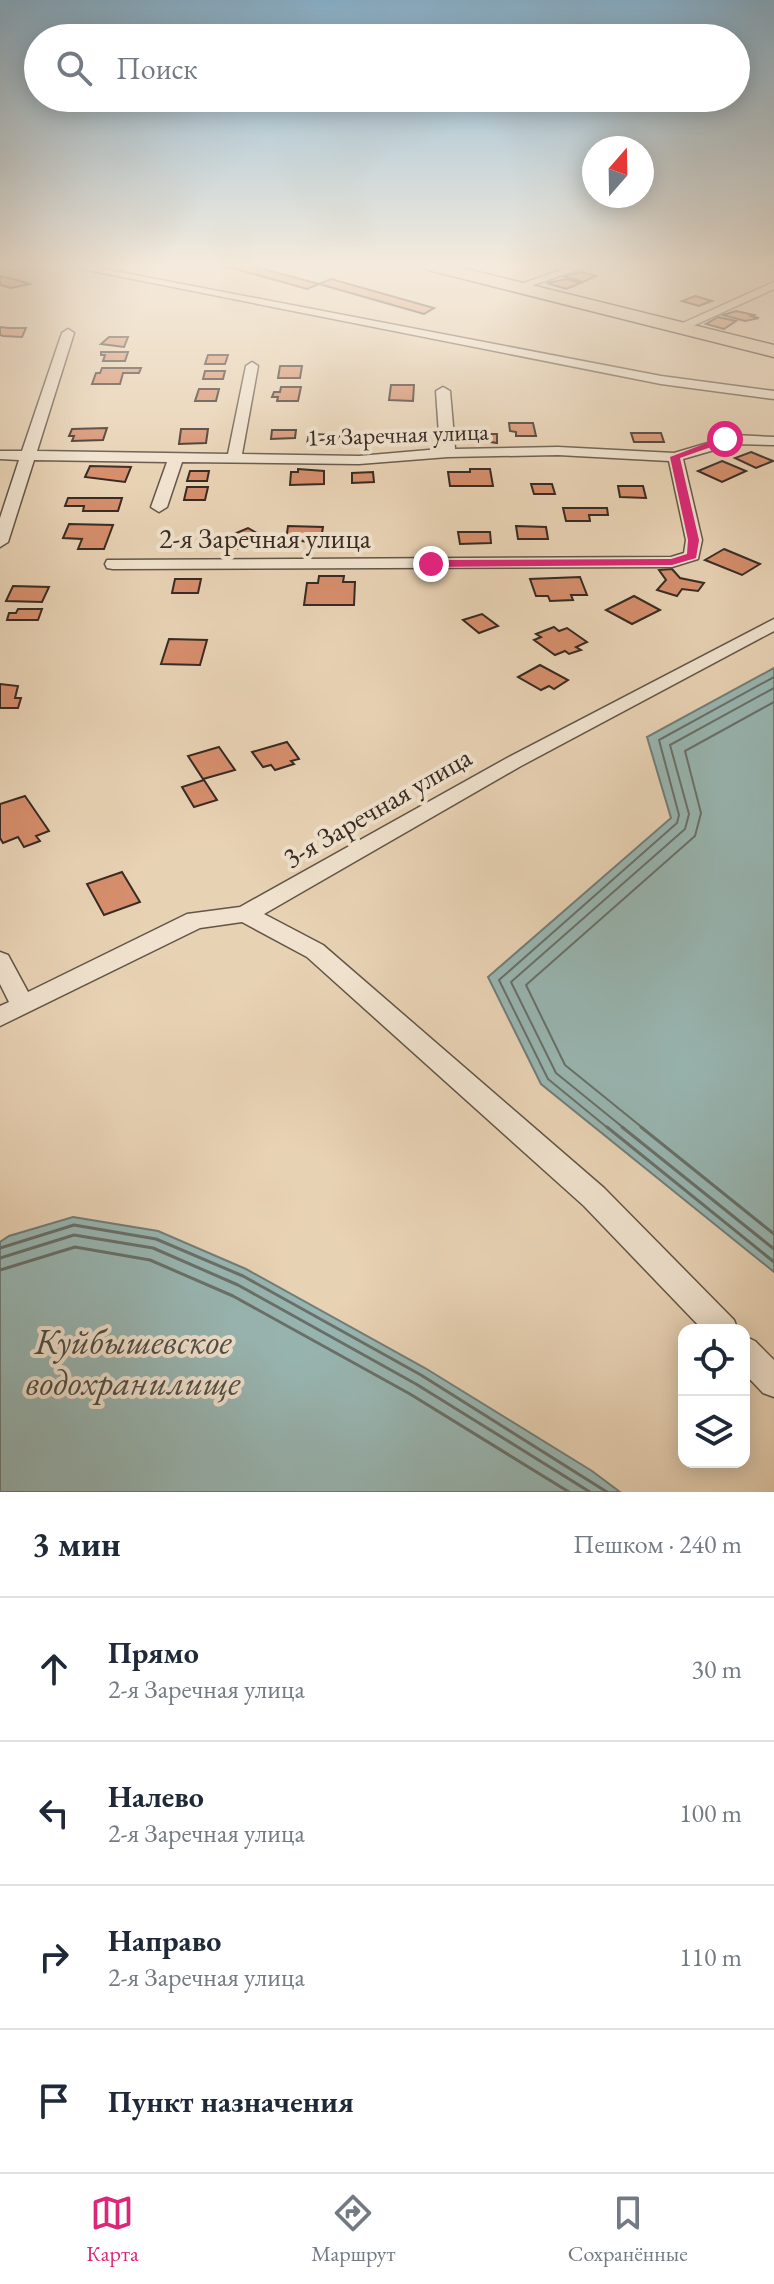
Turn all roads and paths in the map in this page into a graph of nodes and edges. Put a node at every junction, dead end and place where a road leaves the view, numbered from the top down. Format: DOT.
graph roads {
  1 [pos="67,336"];
  2 [pos="432,336"];
  3 [pos="714,336"];
  4 [pos="774,351"];
  5 [pos="252,366"];
  6 [pos="443,391"];
  7 [pos="774,395"];
  8 [pos="774,441"];
  9 [pos="448,453"];
  10 [pos="0,455"];
  11 [pos="28,455"];
  12 [pos="675,457"];
  13 [pos="176,458"];
  14 [pos="234,459"];
  15 [pos="159,507"];
  16 [pos="0,542"];
  17 [pos="113,564"];
  18 [pos="774,624"];
  19 [pos="245,914"];
  20 [pos="0,961"];
  21 [pos="23,1005"];
  22 [pos="0,1017"];
  23 [pos="717,1324"];
  24 [pos="750,1357"];
  25 [pos="774,1382"];
  1 -- 11 [label="street"];
  2 -- 7 [label="street"];
  3 -- 4 [label="main road"];
  5 -- 14 [label="street"];
  6 -- 9 [label="street"];
  8 -- 12 [label="street"];
  9 -- 12 [label="street, 1-я Заречная улица"];
  9 -- 14 [label="street, 1-я Заречная улица"];
  10 -- 11 [label="street, 1-я Заречная улица"];
  11 -- 13 [label="street, 1-я Заречная улица"];
  11 -- 16 [label="street"];
  12 -- 17 [label="street, 2-я Заречная улица"];
  13 -- 14 [label="street, 1-я Заречная улица"];
  13 -- 15 [label="street"];
  18 -- 19 [label="street, 3-я Заречная улица"];
  19 -- 21 [label="street, 3-я Заречная улица"];
  19 -- 23 [label="street"];
  20 -- 21 [label="street"];
  21 -- 22 [label="street, 3-я Заречная улица"];
  24 -- 25 [label="street"];
}
